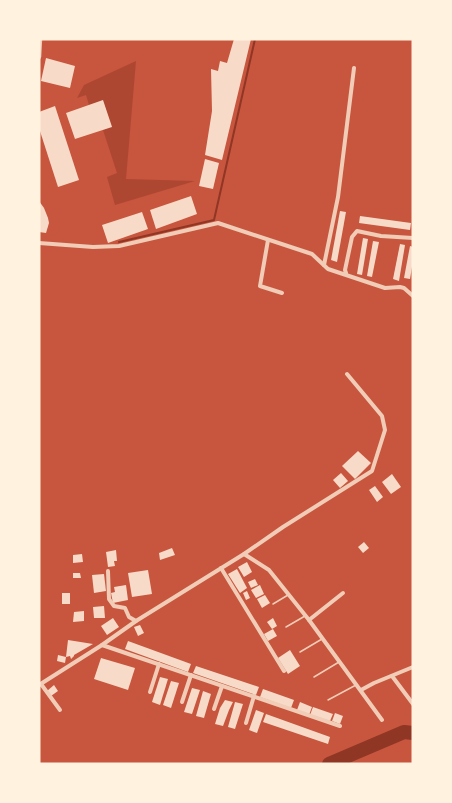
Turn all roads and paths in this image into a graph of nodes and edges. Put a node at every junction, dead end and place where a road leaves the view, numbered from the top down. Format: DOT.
graph roads {
  1 [pos="40,39"];
  2 [pos="39,57"];
  3 [pos="354,68"];
  4 [pos="413,238"];
  5 [pos="268,240"];
  6 [pos="39,243"];
  7 [pos="323,266"];
  8 [pos="346,274"];
  9 [pos="282,293"];
  10 [pos="413,296"];
  11 [pos="347,374"];
  12 [pos="244,554"];
  13 [pos="221,568"];
  14 [pos="108,571"];
  15 [pos="343,593"];
  16 [pos="289,594"];
  17 [pos="273,604"];
  18 [pos="308,618"];
  19 [pos="136,621"];
  20 [pos="286,627"];
  21 [pos="323,638"];
  22 [pos="102,645"];
  23 [pos="300,652"];
  24 [pos="339,661"];
  25 [pos="159,664"];
  26 [pos="413,667"];
  27 [pos="284,671"];
  28 [pos="191,675"];
  29 [pos="392,676"];
  30 [pos="314,677"];
  31 [pos="356,684"];
  32 [pos="40,685"];
  33 [pos="222,686"];
  34 [pos="361,690"];
  35 [pos="150,692"];
  36 [pos="254,696"];
  37 [pos="328,700"];
  38 [pos="183,702"];
  39 [pos="413,704"];
  40 [pos="214,709"];
  41 [pos="60,710"];
  42 [pos="382,720"];
  43 [pos="246,723"];
  44 [pos="340,726"];
  1 -- 2 [label="street"];
  3 -- 7 [label="street"];
  4 -- 8 [label="street"];
  5 -- 6 [label="street"];
  5 -- 7 [label="street"];
  5 -- 9 [label="street"];
  7 -- 8 [label="street"];
  8 -- 10 [label="street"];
  11 -- 12 [label="street"];
  12 -- 13 [label="street"];
  12 -- 16 [label="street"];
  13 -- 19 [label="street"];
  13 -- 27 [label="street"];
  14 -- 19 [label="street"];
  15 -- 18 [label="street"];
  16 -- 17 [label="lane"];
  16 -- 18 [label="street"];
  18 -- 20 [label="lane"];
  18 -- 21 [label="street"];
  19 -- 22 [label="street"];
  21 -- 23 [label="lane"];
  21 -- 24 [label="street"];
  22 -- 25 [label="street"];
  22 -- 32 [label="street"];
  24 -- 30 [label="lane"];
  24 -- 31 [label="street"];
  25 -- 28 [label="street"];
  25 -- 35 [label="street"];
  26 -- 29 [label="street"];
  28 -- 33 [label="street"];
  28 -- 38 [label="street"];
  29 -- 34 [label="street"];
  29 -- 39 [label="street"];
  31 -- 34 [label="street"];
  31 -- 37 [label="lane"];
  32 -- 41 [label="street"];
  33 -- 36 [label="street"];
  33 -- 40 [label="street"];
  34 -- 42 [label="street"];
  36 -- 43 [label="street"];
  36 -- 44 [label="street"];
}
